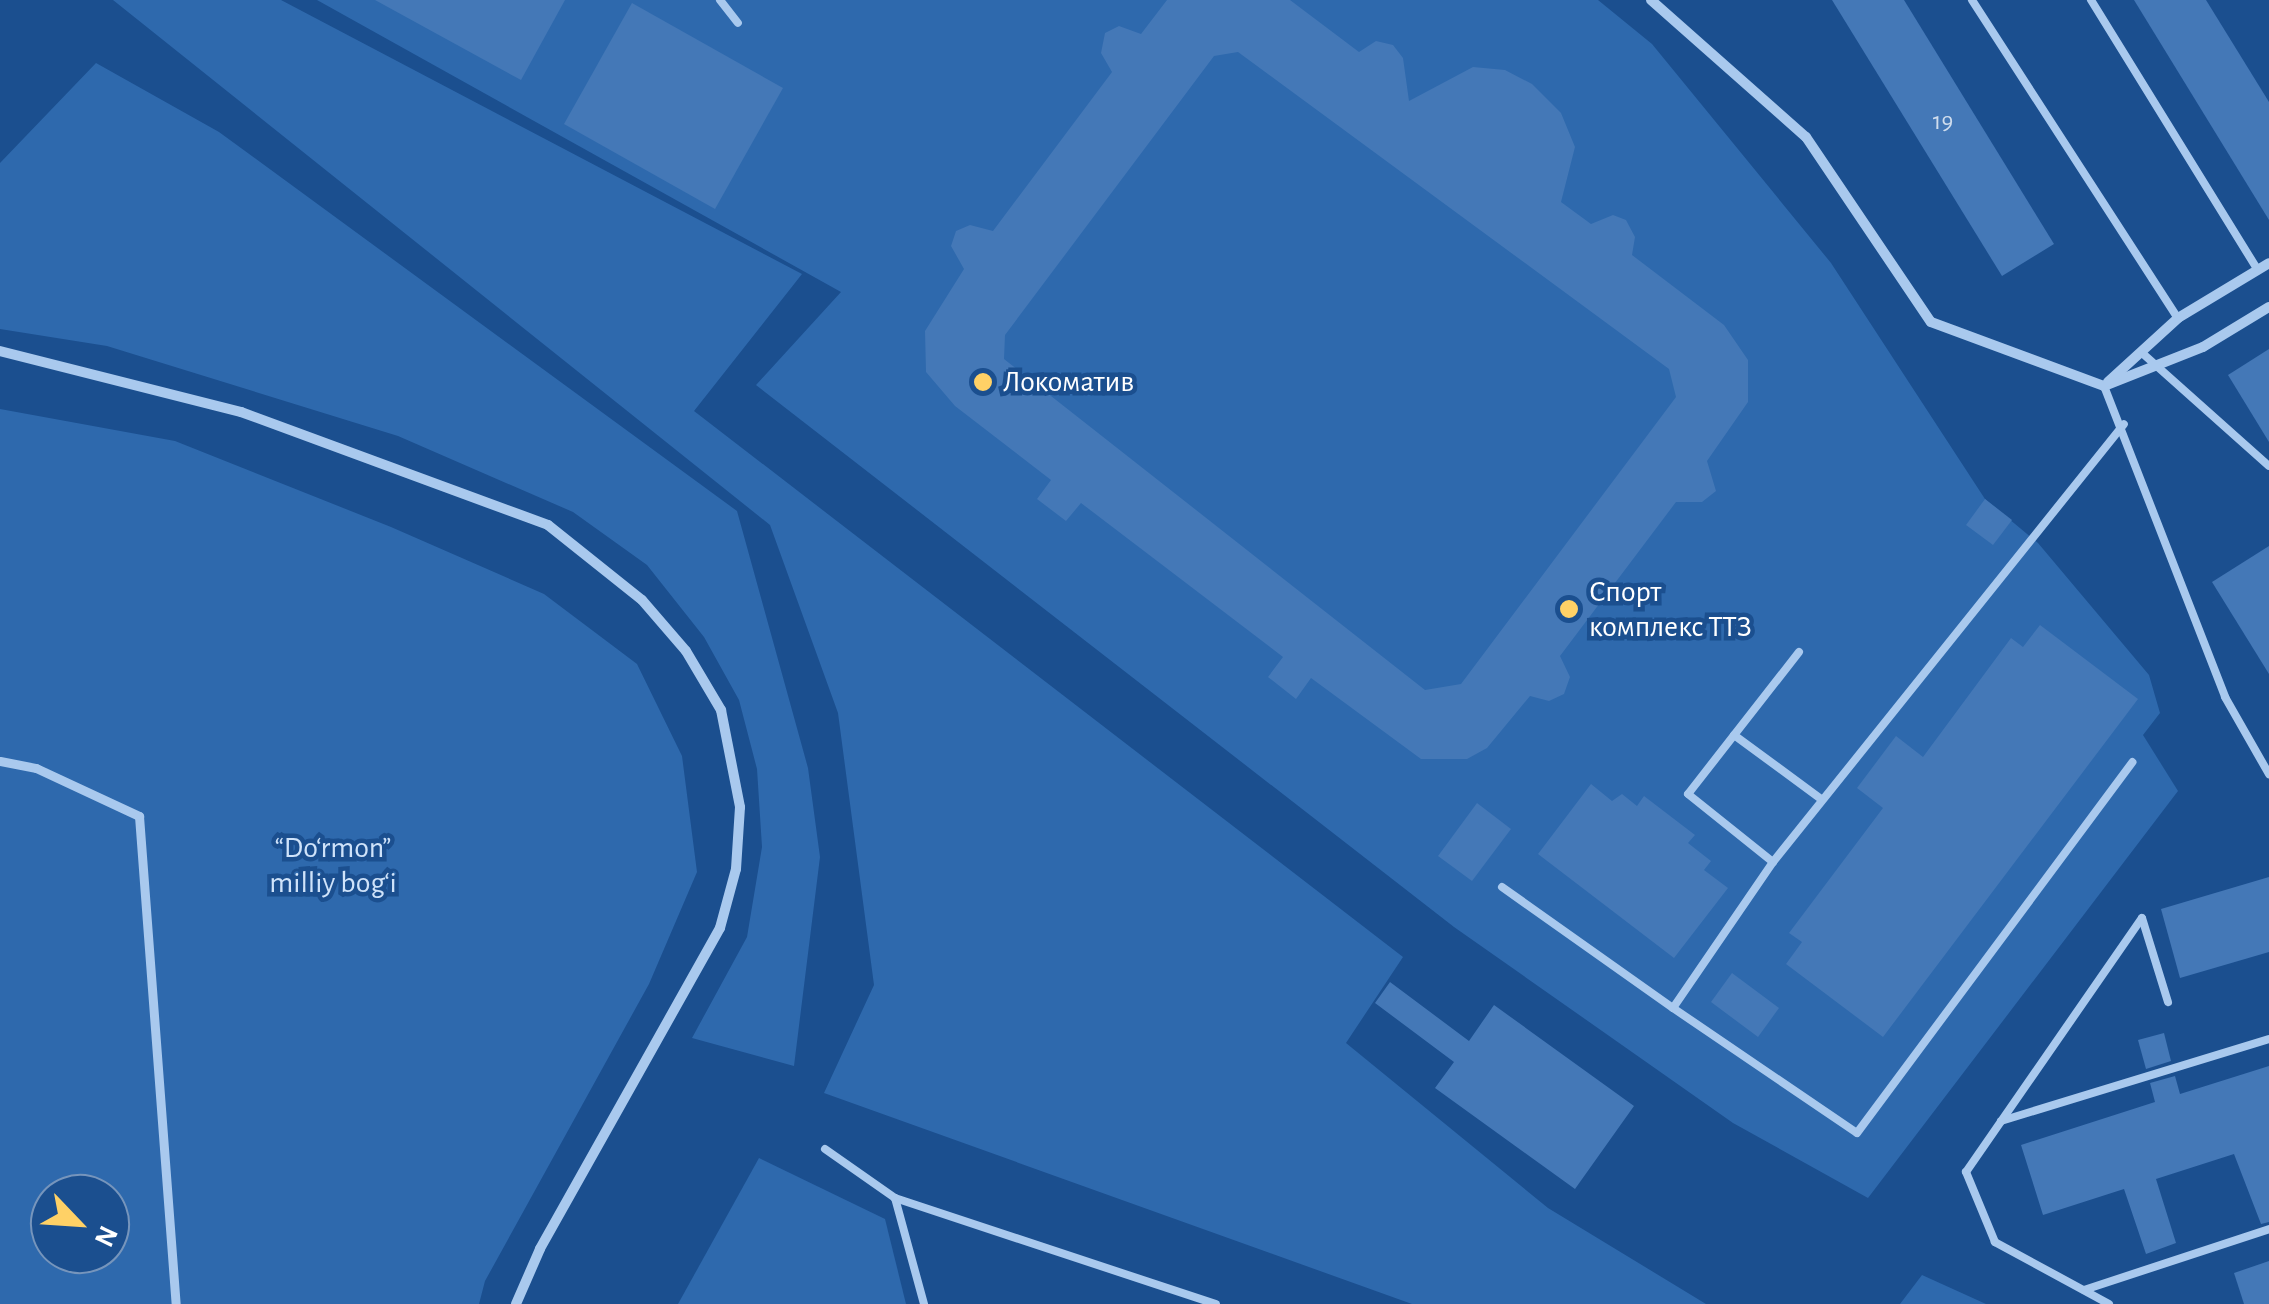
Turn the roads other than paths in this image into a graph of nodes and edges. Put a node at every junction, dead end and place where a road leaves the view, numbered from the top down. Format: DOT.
graph roads {
  1 [pos="720,0"];
  2 [pos="1650,0"];
  3 [pos="1972,0"];
  4 [pos="2091,0"];
  5 [pos="738,24"];
  6 [pos="2269,263"];
  7 [pos="2258,270"];
  8 [pos="2269,307"];
  9 [pos="2178,318"];
  10 [pos="0,350"];
  11 [pos="2141,352"];
  12 [pos="2155,366"];
  13 [pos="2104,386"];
  14 [pos="2124,424"];
  15 [pos="2269,455"];
  16 [pos="2260,461"];
  17 [pos="2269,466"];
  18 [pos="1799,652"];
  19 [pos="1734,735"];
  20 [pos="0,761"];
  21 [pos="2133,762"];
  22 [pos="2269,774"];
  23 [pos="1821,799"];
  24 [pos="1772,862"];
  25 [pos="1502,887"];
  26 [pos="2168,1002"];
  27 [pos="1673,1008"];
  28 [pos="2269,1039"];
  29 [pos="1998,1122"];
  30 [pos="825,1149"];
  31 [pos="894,1198"];
  32 [pos="2269,1229"];
  33 [pos="2084,1290"];
  34 [pos="176,1304"];
  35 [pos="516,1304"];
  36 [pos="924,1304"];
  37 [pos="1216,1304"];
  38 [pos="2109,1304"];
  1 -- 5 [label="lane"];
  2 -- 13 [label="street"];
  3 -- 9 [label="lane"];
  4 -- 7 [label="lane"];
  6 -- 7 [label="street"];
  7 -- 9 [label="street"];
  8 -- 12 [label="street"];
  9 -- 11 [label="street"];
  10 -- 35 [label="street"];
  11 -- 12 [label="lane"];
  11 -- 13 [label="street"];
  12 -- 13 [label="street"];
  12 -- 16 [label="lane"];
  13 -- 14 [label="lane"];
  14 -- 22 [label="lane"];
  14 -- 23 [label="lane"];
  15 -- 16 [label="lane"];
  16 -- 17 [label="lane"];
  18 -- 19 [label="lane"];
  19 -- 23 [label="lane"];
  19 -- 24 [label="lane"];
  20 -- 34 [label="street"];
  21 -- 27 [label="lane"];
  23 -- 24 [label="lane"];
  24 -- 27 [label="lane"];
  25 -- 27 [label="lane"];
  26 -- 29 [label="lane"];
  28 -- 29 [label="lane"];
  29 -- 33 [label="lane"];
  30 -- 31 [label="lane"];
  31 -- 36 [label="lane"];
  31 -- 37 [label="lane"];
  32 -- 33 [label="lane"];
  33 -- 38 [label="lane"];
}
